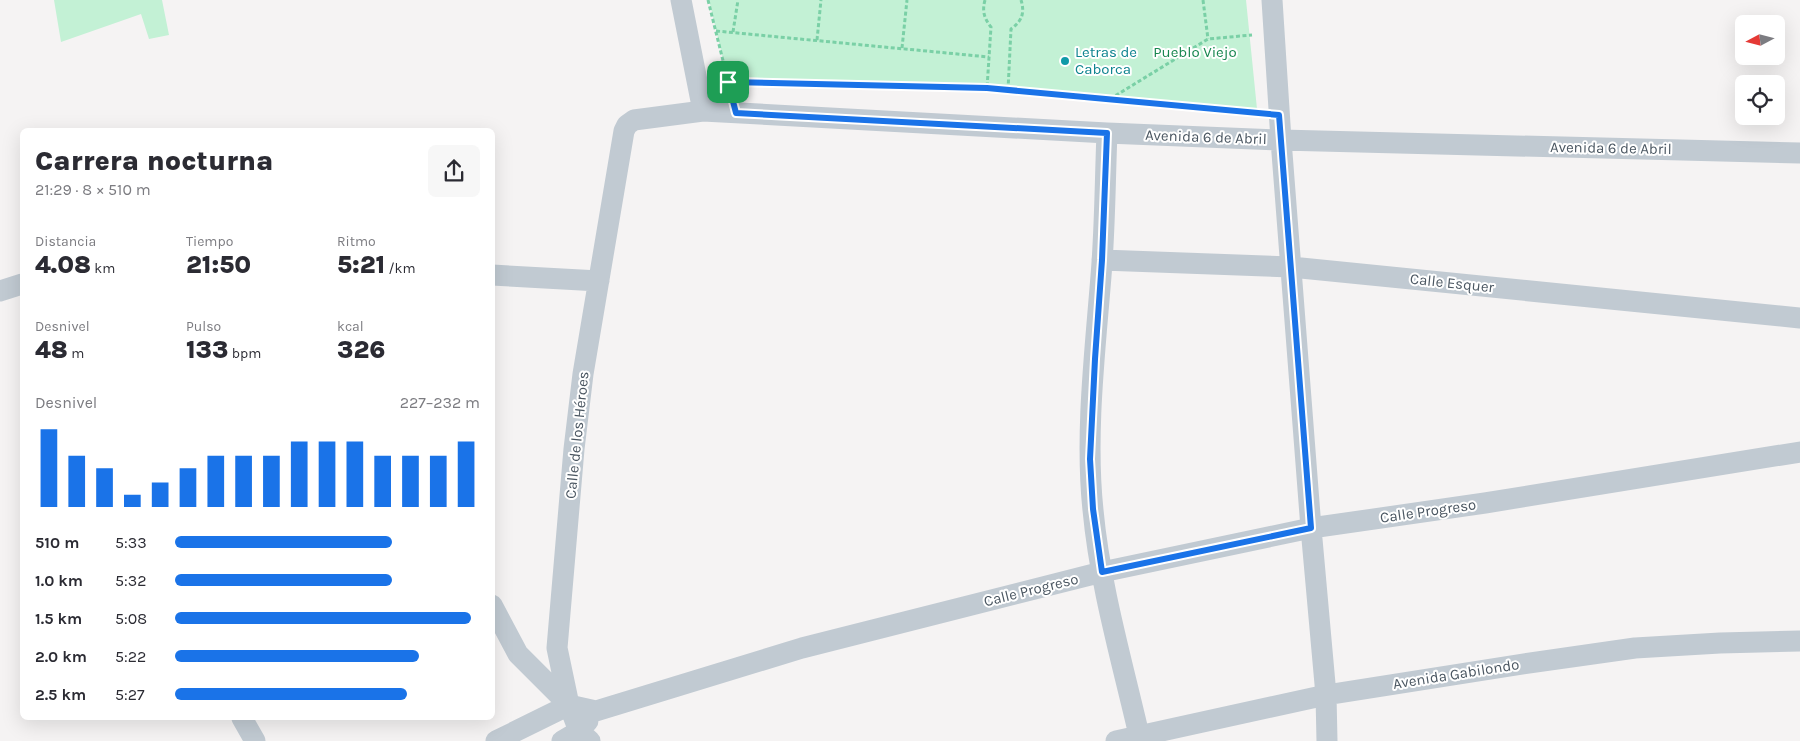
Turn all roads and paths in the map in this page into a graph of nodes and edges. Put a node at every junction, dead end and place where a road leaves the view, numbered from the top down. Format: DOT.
graph roads {
  1 [pos="681,0"];
  2 [pos="708,0"];
  3 [pos="738,0"];
  4 [pos="821,0"];
  5 [pos="907,0"];
  6 [pos="985,0"];
  7 [pos="1021,0"];
  8 [pos="1203,0"];
  9 [pos="1272,0"];
  10 [pos="716,31"];
  11 [pos="733,32"];
  12 [pos="1275,33"];
  13 [pos="1208,39"];
  14 [pos="817,40"];
  15 [pos="902,48"];
  16 [pos="989,57"];
  17 [pos="728,82"];
  18 [pos="987,88"];
  19 [pos="1008,90"];
  20 [pos="1110,99"];
  21 [pos="703,111"];
  22 [pos="736,113"];
  23 [pos="1279,115"];
  24 [pos="627,125"];
  25 [pos="1107,133"];
  26 [pos="1281,140"];
  27 [pos="1800,153"];
  28 [pos="1102,260"];
  29 [pos="1291,267"];
  30 [pos="495,275"];
  31 [pos="599,281"];
  32 [pos="1800,318"];
  33 [pos="1800,452"];
  34 [pos="1311,528"];
  35 [pos="1102,572"];
  36 [pos="495,611"];
  37 [pos="1800,641"];
  38 [pos="1326,695"];
  39 [pos="569,705"];
  40 [pos="596,711"];
  41 [pos="243,720"];
  42 [pos="1139,735"];
  43 [pos="577,738"];
  44 [pos="255,741"];
  45 [pos="496,741"];
  46 [pos="1116,741"];
  47 [pos="1327,741"];
  1 -- 21 [label="street"];
  2 -- 10 [label="path"];
  3 -- 11 [label="path"];
  4 -- 14 [label="path"];
  5 -- 15 [label="path"];
  6 -- 16 [label="path"];
  7 -- 19 [label="path"];
  8 -- 13 [label="path"];
  9 -- 12 [label="street"];
  10 -- 11 [label="path"];
  10 -- 17 [label="path"];
  11 -- 14 [label="path"];
  12 -- 13 [label="path"];
  12 -- 23 [label="street"];
  13 -- 20 [label="path"];
  14 -- 15 [label="path"];
  15 -- 16 [label="path"];
  16 -- 18 [label="path"];
  17 -- 18 [label="path"];
  17 -- 22 [label="path"];
  18 -- 19 [label="path"];
  19 -- 20 [label="path"];
  20 -- 23 [label="path"];
  21 -- 22 [label="street, Avenida 6 de Abril"];
  21 -- 24 [label="street, Avenida 6 de Abril"];
  22 -- 25 [label="street, Avenida 6 de Abril"];
  23 -- 26 [label="street"];
  24 -- 31 [label="street, Calle de los Héroes"];
  25 -- 26 [label="street, Avenida 6 de Abril"];
  25 -- 28 [label="street"];
  26 -- 27 [label="street, Avenida 6 de Abril"];
  26 -- 29 [label="street"];
  28 -- 29 [label="street, Calle Esquer"];
  28 -- 35 [label="street"];
  29 -- 32 [label="street, Calle Esquer"];
  29 -- 34 [label="street"];
  30 -- 31 [label="street"];
  31 -- 39 [label="street, Calle de los Héroes"];
  33 -- 34 [label="street, Calle Progreso"];
  34 -- 35 [label="street, Calle Progreso"];
  34 -- 38 [label="street"];
  35 -- 40 [label="street, Calle Progreso"];
  35 -- 42 [label="street"];
  36 -- 39 [label="street"];
  37 -- 38 [label="street, Avenida Gabilondo"];
  38 -- 42 [label="street, Avenida Gabilondo"];
  38 -- 47 [label="street"];
  39 -- 40 [label="street, Calle Progreso"];
  39 -- 43 [label="street, Calle de los Héroes"];
  39 -- 45 [label="street"];
  40 -- 43 [label="street"];
  41 -- 44 [label="street"];
  42 -- 46 [label="street, Avenida Gabilondo"];
}
